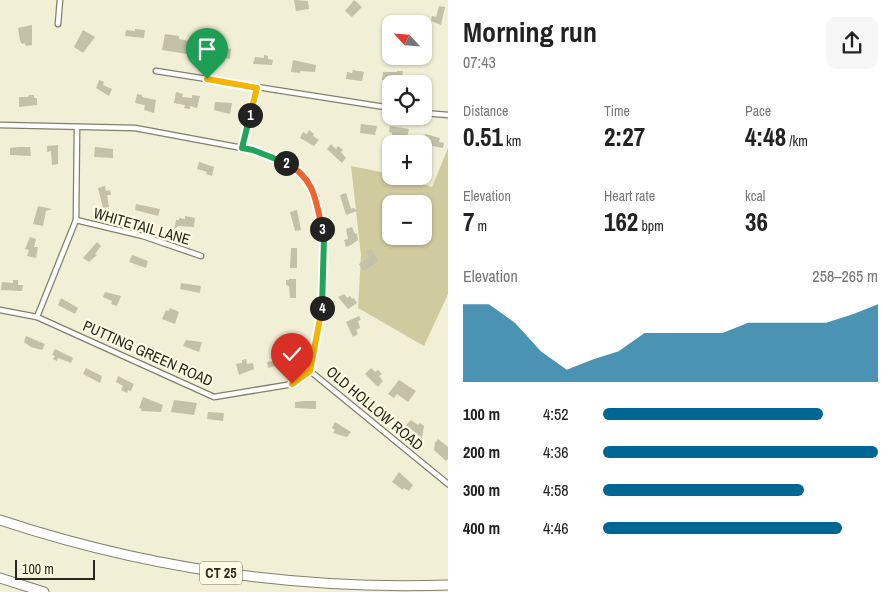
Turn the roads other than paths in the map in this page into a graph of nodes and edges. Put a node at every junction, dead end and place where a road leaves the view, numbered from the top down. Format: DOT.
graph roads {
  1 [pos="60,0"];
  2 [pos="58,24"];
  3 [pos="156,70"];
  4 [pos="257,88"];
  5 [pos="382,107"];
  6 [pos="432,114"];
  7 [pos="448,116"];
  8 [pos="0,125"];
  9 [pos="77,127"];
  10 [pos="242,148"];
  11 [pos="76,220"];
  12 [pos="201,256"];
  13 [pos="0,310"];
  14 [pos="37,317"];
  15 [pos="310,371"];
  16 [pos="448,484"];
  17 [pos="0,520"];
  18 [pos="0,578"];
  19 [pos="448,585"];
  20 [pos="44,592"];
  1 -- 2 [label="street"];
  3 -- 4 [label="street"];
  4 -- 5 [label="street"];
  4 -- 10 [label="street"];
  6 -- 7 [label="street"];
  8 -- 9 [label="street"];
  9 -- 10 [label="street"];
  9 -- 11 [label="street"];
  10 -- 15 [label="street"];
  11 -- 12 [label="street, WHITETAIL LANE"];
  11 -- 14 [label="street"];
  13 -- 14 [label="street, PUTTING GREEN ROAD"];
  14 -- 15 [label="street, PUTTING GREEN ROAD"];
  15 -- 16 [label="street, OLD HOLLOW ROAD"];
  17 -- 19 [label="highway, CT 25"];
  18 -- 20 [label="highway"];
}
